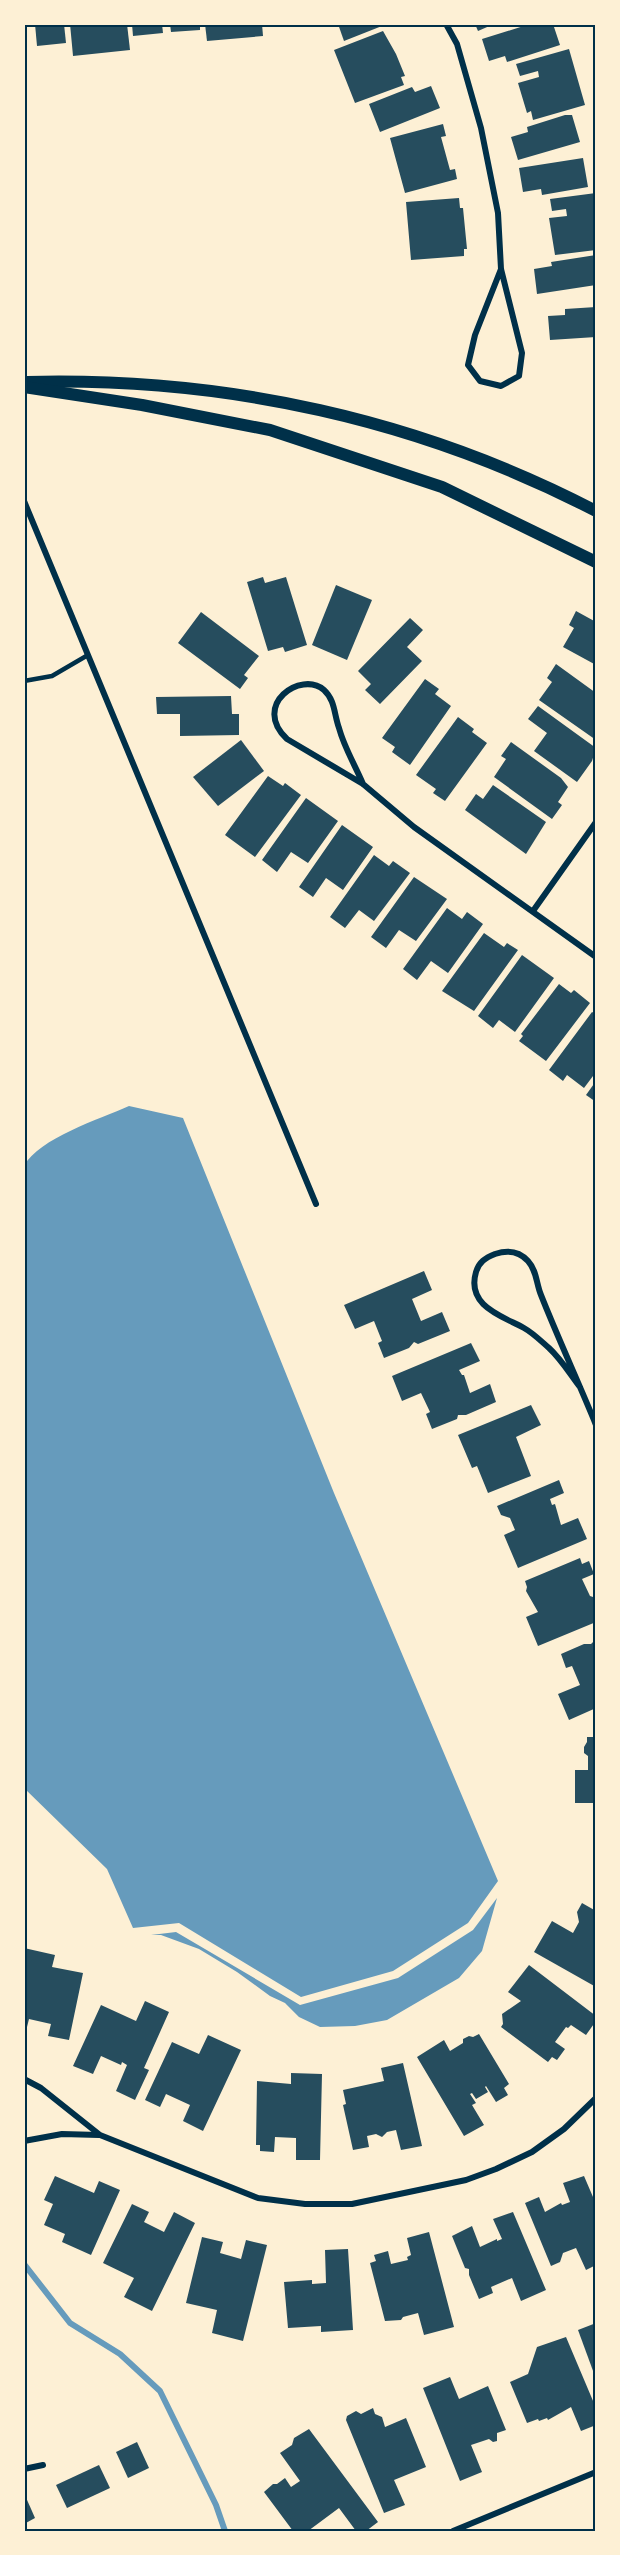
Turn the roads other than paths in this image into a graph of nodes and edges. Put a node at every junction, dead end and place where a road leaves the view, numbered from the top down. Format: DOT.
graph roads {
  1 [pos="446,24"];
  2 [pos="501,269"];
  3 [pos="24,382"];
  4 [pos="24,387"];
  5 [pos="24,501"];
  6 [pos="596,511"];
  7 [pos="596,562"];
  8 [pos="88,655"];
  9 [pos="24,681"];
  10 [pos="363,783"];
  11 [pos="596,822"];
  12 [pos="533,911"];
  13 [pos="596,957"];
  14 [pos="316,1204"];
  15 [pos="580,1387"];
  16 [pos="596,1425"];
  17 [pos="24,2079"];
  18 [pos="596,2098"];
  19 [pos="100,2135"];
  20 [pos="24,2141"];
  21 [pos="44,2465"];
  22 [pos="24,2469"];
  23 [pos="596,2472"];
  24 [pos="453,2531"];
  1 -- 2 [label="street"];
  2 -- 2 [label="street"];
  3 -- 6 [label="main road"];
  4 -- 7 [label="main road"];
  5 -- 8 [label="street"];
  8 -- 9 [label="lane"];
  8 -- 14 [label="street"];
  10 -- 10 [label="street"];
  10 -- 12 [label="street"];
  11 -- 12 [label="street"];
  12 -- 13 [label="street"];
  15 -- 15 [label="street"];
  15 -- 16 [label="street"];
  17 -- 19 [label="street"];
  18 -- 19 [label="street"];
  19 -- 20 [label="street"];
  21 -- 22 [label="street"];
  23 -- 24 [label="street"];
}
